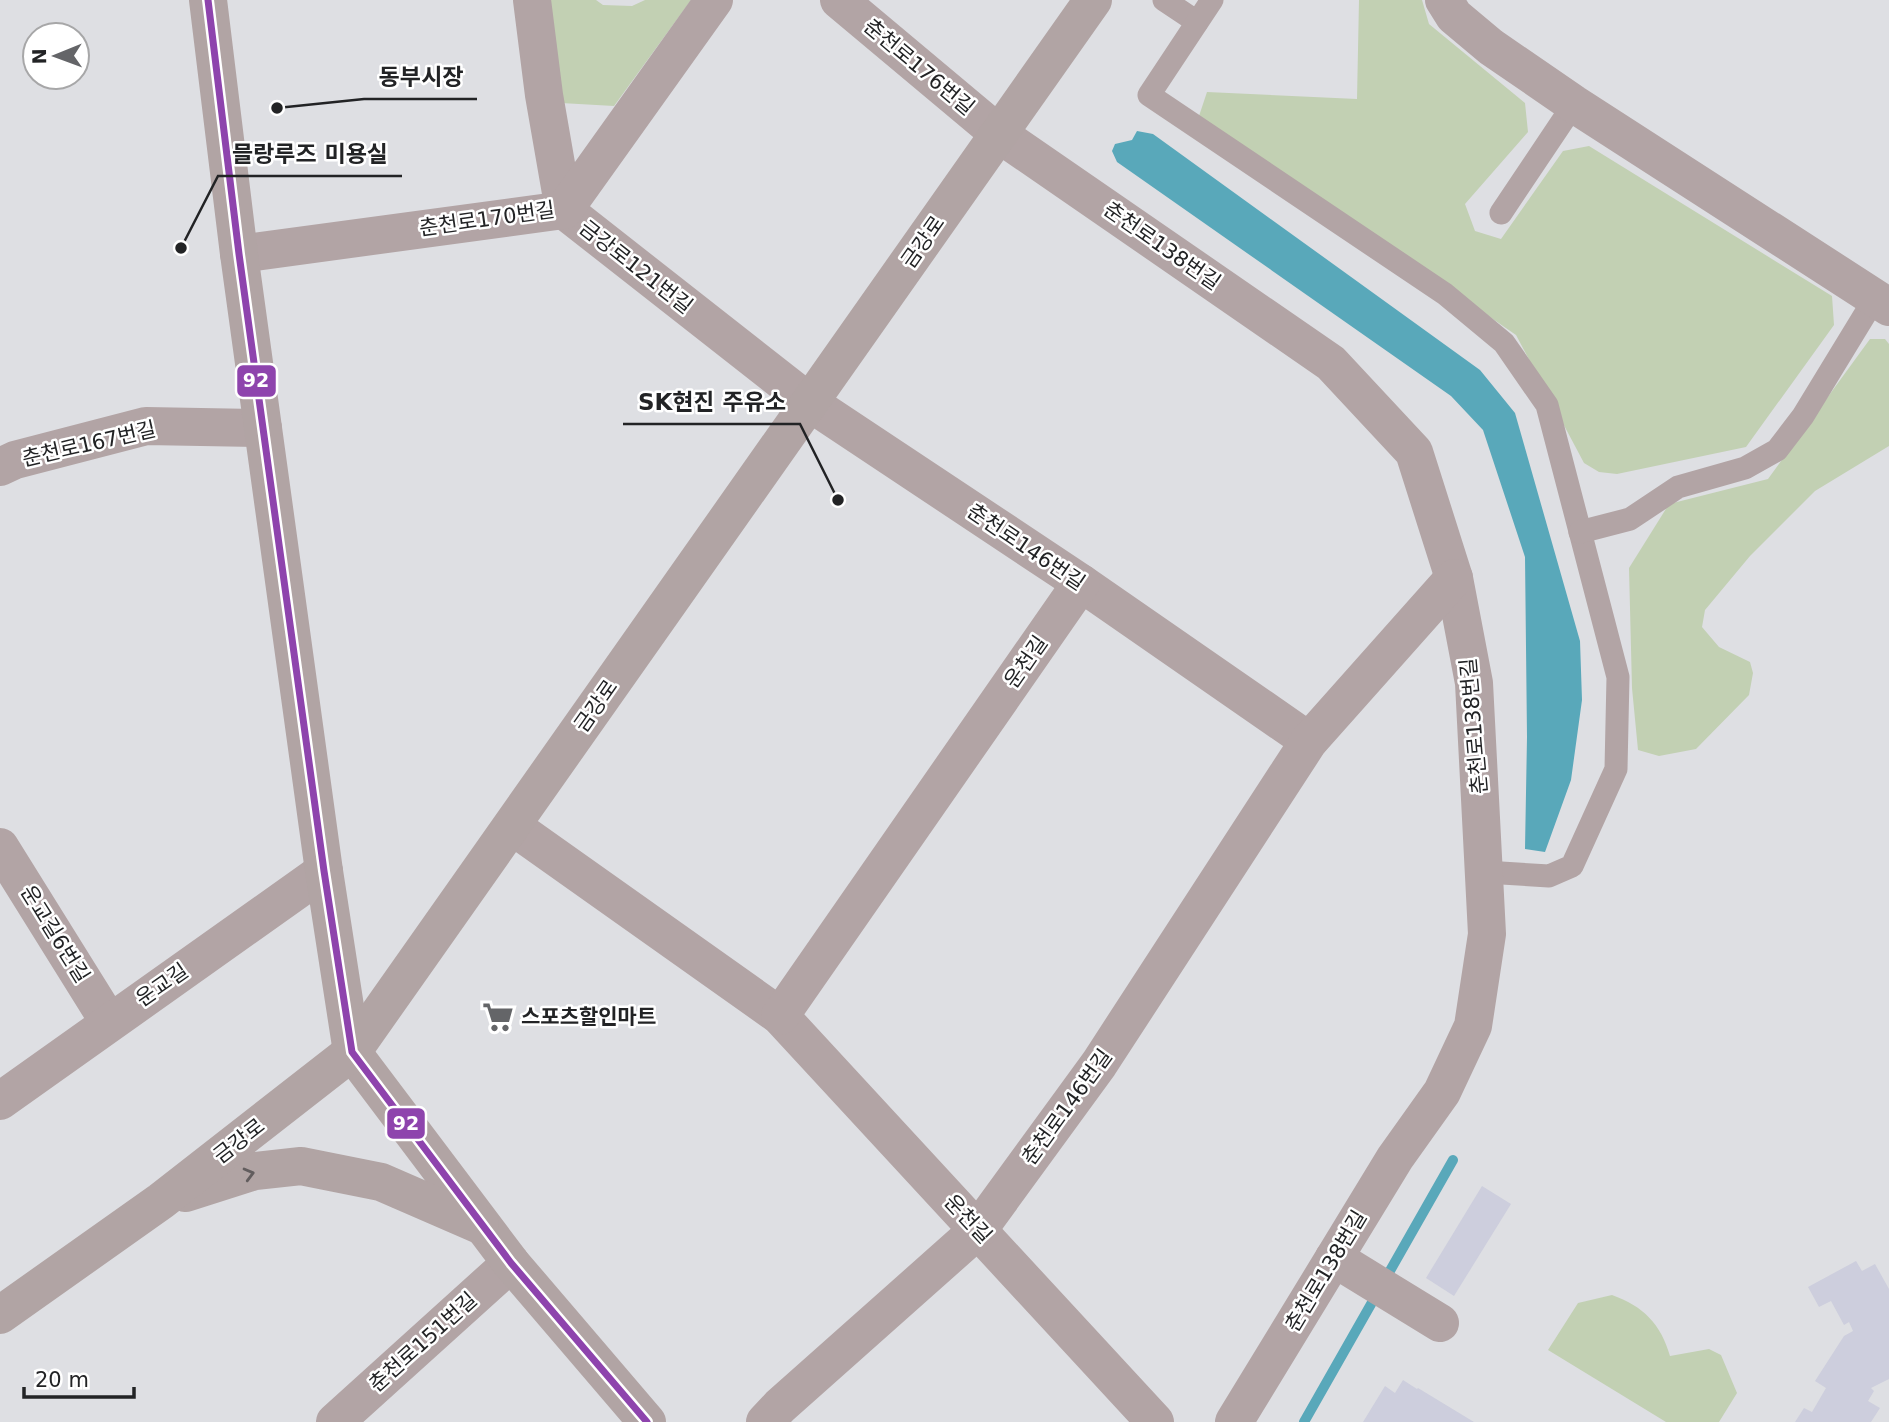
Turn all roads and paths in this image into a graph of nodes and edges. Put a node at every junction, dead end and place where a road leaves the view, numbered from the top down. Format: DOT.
graph roads {
  1 [pos="208,0"];
  2 [pos="532,0"];
  3 [pos="714,0"];
  4 [pos="839,0"];
  5 [pos="1093,0"];
  6 [pos="1164,0"];
  7 [pos="1212,0"];
  8 [pos="1444,0"];
  9 [pos="1197,22"];
  10 [pos="1574,104"];
  11 [pos="999,134"];
  12 [pos="564,210"];
  13 [pos="1501,213"];
  14 [pos="239,254"];
  15 [pos="1882,302"];
  16 [pos="810,403"];
  17 [pos="263,428"];
  18 [pos="0,467"];
  19 [pos="1580,532"];
  20 [pos="1454,578"];
  21 [pos="1081,583"];
  22 [pos="1309,741"];
  23 [pos="512,827"];
  24 [pos="0,847"];
  25 [pos="324,871"];
  26 [pos="1485,872"];
  27 [pos="780,1016"];
  28 [pos="109,1022"];
  29 [pos="352,1052"];
  30 [pos="0,1101"];
  31 [pos="161,1202"];
  32 [pos="484,1227"];
  33 [pos="978,1230"];
  34 [pos="1334,1258"];
  35 [pos="511,1263"];
  36 [pos="0,1315"];
  37 [pos="1440,1323"];
  38 [pos="335,1422"];
  39 [pos="647,1422"];
  40 [pos="765,1422"];
  41 [pos="1155,1422"];
  42 [pos="1234,1422"];
  1 -- 14 [label="street"];
  2 -- 12 [label="street, 금강로121번길"];
  3 -- 12 [label="street, 춘천로170번길"];
  4 -- 11 [label="street, 춘천로176번길"];
  5 -- 11 [label="street, 금강로"];
  6 -- 9 [label="lane"];
  7 -- 9 [label="lane"];
  8 -- 10 [label="street"];
  9 -- 19 [label="lane"];
  10 -- 13 [label="lane"];
  10 -- 15 [label="street"];
  11 -- 16 [label="street, 금강로"];
  11 -- 20 [label="street, 춘천로138번길"];
  12 -- 14 [label="street, 춘천로170번길"];
  12 -- 16 [label="street, 금강로121번길"];
  14 -- 17 [label="street"];
  15 -- 19 [label="lane"];
  16 -- 21 [label="street, 춘천로146번길"];
  16 -- 23 [label="street, 금강로"];
  17 -- 18 [label="street, 춘천로167번길"];
  17 -- 25 [label="street"];
  19 -- 26 [label="lane"];
  20 -- 22 [label="street, 춘천로146번길"];
  20 -- 26 [label="street, 춘천로138번길"];
  21 -- 22 [label="street, 춘천로146번길"];
  21 -- 27 [label="street, 운천길"];
  22 -- 33 [label="street, 춘천로146번길"];
  23 -- 27 [label="street, 운천길"];
  23 -- 29 [label="street, 금강로"];
  24 -- 28 [label="street, 운교길6번길"];
  25 -- 28 [label="street, 운교길"];
  25 -- 29 [label="street"];
  26 -- 34 [label="street, 춘천로138번길"];
  27 -- 33 [label="street, 운천길"];
  28 -- 30 [label="street, 운교길"];
  29 -- 31 [label="street, 금강로"];
  29 -- 32 [label="street"];
  31 -- 32 [label="street, one-way"];
  31 -- 36 [label="street, 금강로"];
  32 -- 35 [label="street"];
  33 -- 40 [label="street, 춘천로146번길"];
  33 -- 41 [label="street, 운천길"];
  34 -- 37 [label="street"];
  34 -- 42 [label="street, 춘천로138번길"];
  35 -- 38 [label="street, 춘천로151번길"];
  35 -- 39 [label="street"];
}
